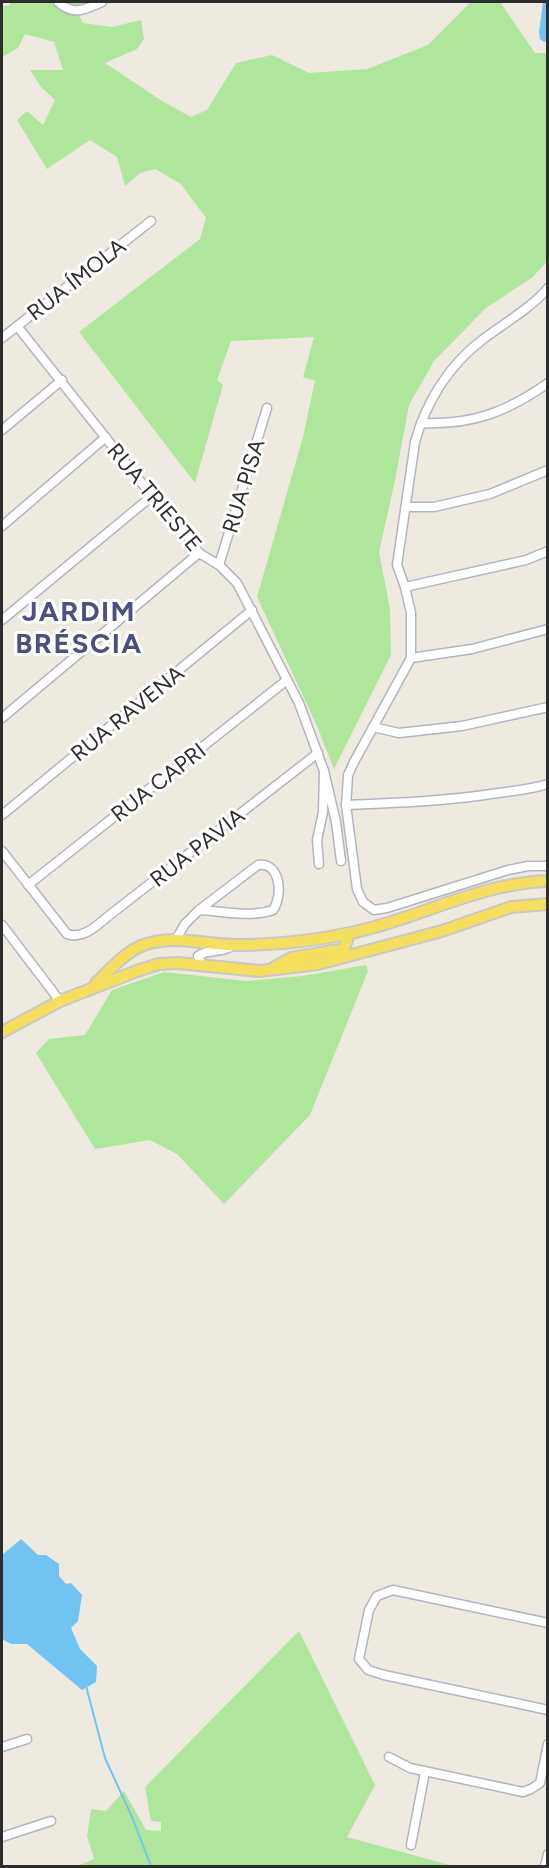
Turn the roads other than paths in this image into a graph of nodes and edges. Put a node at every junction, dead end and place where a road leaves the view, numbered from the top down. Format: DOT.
graph roads {
  1 [pos="58,2"];
  2 [pos="102,2"];
  3 [pos="151,221"];
  4 [pos="548,288"];
  5 [pos="17,326"];
  6 [pos="2,338"];
  7 [pos="62,380"];
  8 [pos="548,383"];
  9 [pos="267,408"];
  10 [pos="421,423"];
  11 [pos="2,430"];
  12 [pos="106,437"];
  13 [pos="548,470"];
  14 [pos="152,496"];
  15 [pos="406,507"];
  16 [pos="2,526"];
  17 [pos="548,551"];
  18 [pos="199,553"];
  19 [pos="219,565"];
  20 [pos="405,587"];
  21 [pos="252,610"];
  22 [pos="2,620"];
  23 [pos="548,629"];
  24 [pos="411,658"];
  25 [pos="287,680"];
  26 [pos="548,707"];
  27 [pos="2,718"];
  28 [pos="373,726"];
  29 [pos="318,753"];
  30 [pos="324,771"];
  31 [pos="548,784"];
  32 [pos="346,805"];
  33 [pos="2,815"];
  34 [pos="2,851"];
  35 [pos="341,861"];
  36 [pos="319,864"];
  37 [pos="548,866"];
  38 [pos="548,881"];
  39 [pos="28,885"];
  40 [pos="216,896"];
  41 [pos="548,904"];
  42 [pos="199,910"];
  43 [pos="229,912"];
  44 [pos="2,925"];
  45 [pos="349,933"];
  46 [pos="176,939"];
  47 [pos="233,945"];
  48 [pos="202,965"];
  49 [pos="271,970"];
  50 [pos="91,988"];
  51 [pos="60,1001"];
  52 [pos="2,1032"];
  53 [pos="548,1623"];
  54 [pos="548,1710"];
  55 [pos="27,1739"];
  56 [pos="548,1744"];
  57 [pos="2,1747"];
  58 [pos="389,1757"];
  59 [pos="425,1772"];
  60 [pos="51,1821"];
  61 [pos="2,1837"];
  62 [pos="411,1845"];
  63 [pos="548,1854"];
  64 [pos="545,1866"];
  1 -- 2 [label="street"];
  3 -- 5 [label="street, RUA ÍMOLA"];
  4 -- 10 [label="street"];
  5 -- 6 [label="street, RUA ÍMOLA"];
  5 -- 7 [label="street, RUA TRIESTE"];
  7 -- 11 [label="street"];
  7 -- 12 [label="street, RUA TRIESTE"];
  8 -- 10 [label="street"];
  9 -- 19 [label="street, RUA PISA"];
  10 -- 15 [label="street"];
  12 -- 14 [label="street, RUA TRIESTE"];
  12 -- 16 [label="street"];
  13 -- 15 [label="street"];
  14 -- 18 [label="street, RUA TRIESTE"];
  14 -- 22 [label="street"];
  15 -- 20 [label="street"];
  17 -- 20 [label="street"];
  18 -- 19 [label="street, RUA TRIESTE"];
  18 -- 27 [label="street"];
  19 -- 21 [label="street, RUA TRIESTE"];
  20 -- 24 [label="street"];
  21 -- 25 [label="street, RUA TRIESTE"];
  21 -- 33 [label="street, RUA RAVENA"];
  23 -- 24 [label="street"];
  24 -- 28 [label="street"];
  25 -- 29 [label="street, RUA TRIESTE"];
  25 -- 39 [label="street, RUA CAPRI"];
  26 -- 28 [label="street"];
  28 -- 32 [label="street"];
  29 -- 30 [label="street, RUA TRIESTE"];
  29 -- 39 [label="street, RUA PAVIA"];
  30 -- 35 [label="street, RUA TRIESTE"];
  30 -- 36 [label="street, RUA TRIESTE"];
  31 -- 32 [label="street"];
  32 -- 37 [label="street"];
  34 -- 39 [label="street"];
  38 -- 45 [label="main road"];
  40 -- 42 [label="street"];
  40 -- 43 [label="street"];
  40 -- 43 [label="street"];
  41 -- 49 [label="main road"];
  42 -- 43 [label="street"];
  42 -- 46 [label="street"];
  44 -- 51 [label="street"];
  45 -- 47 [label="main road"];
  45 -- 49 [label="main road"];
  46 -- 47 [label="main road"];
  46 -- 50 [label="main road"];
  47 -- 48 [label="street"];
  48 -- 49 [label="main road"];
  48 -- 50 [label="main road"];
  50 -- 51 [label="main road"];
  51 -- 52 [label="main road"];
  53 -- 54 [label="street"];
  55 -- 57 [label="street"];
  56 -- 59 [label="street"];
  58 -- 59 [label="street"];
  59 -- 62 [label="street"];
  60 -- 61 [label="street"];
  63 -- 64 [label="street"];
}
